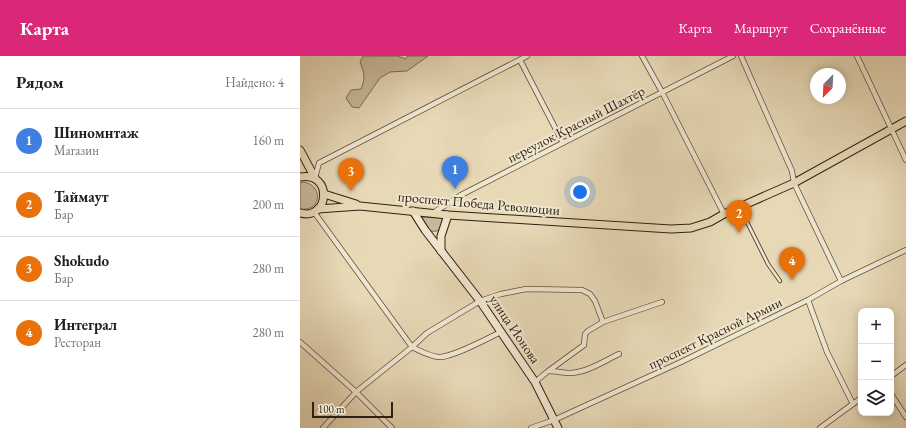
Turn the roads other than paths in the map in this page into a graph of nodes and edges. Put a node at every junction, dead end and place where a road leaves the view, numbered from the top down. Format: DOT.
graph roads {
  1 [pos="528,56"];
  2 [pos="642,56"];
  3 [pos="733,56"];
  4 [pos="741,56"];
  5 [pos="857,56"];
  6 [pos="520,60"];
  7 [pos="662,92"];
  8 [pos="906,121"];
  9 [pos="891,129"];
  10 [pos="563,143"];
  11 [pos="300,150"];
  12 [pos="906,160"];
  13 [pos="300,177"];
  14 [pos="315,178"];
  15 [pos="794,183"];
  16 [pos="324,194"];
  17 [pos="360,206"];
  18 [pos="740,207"];
  19 [pos="316,211"];
  20 [pos="413,211"];
  21 [pos="432,214"];
  22 [pos="724,214"];
  23 [pos="301,215"];
  24 [pos="448,215"];
  25 [pos="906,250"];
  26 [pos="441,251"];
  27 [pos="780,281"];
  28 [pos="841,281"];
  29 [pos="808,300"];
  30 [pos="480,301"];
  31 [pos="662,302"];
  32 [pos="603,322"];
  33 [pos="501,332"];
  34 [pos="300,342"];
  35 [pos="412,347"];
  36 [pos="619,354"];
  37 [pos="906,365"];
  38 [pos="547,372"];
  39 [pos="894,374"];
  40 [pos="535,382"];
  41 [pos="356,392"];
  42 [pos="894,399"];
  43 [pos="858,400"];
  44 [pos="853,404"];
  45 [pos="906,417"];
  46 [pos="554,420"];
  47 [pos="826,426"];
  48 [pos="323,428"];
  49 [pos="392,428"];
  50 [pos="531,428"];
  51 [pos="558,428"];
  52 [pos="820,428"];
  1 -- 6 [label="street"];
  2 -- 7 [label="street"];
  3 -- 7 [label="street, переулок Красный Шахтёр"];
  4 -- 15 [label="street"];
  5 -- 9 [label="street"];
  6 -- 10 [label="street"];
  6 -- 14 [label="street"];
  7 -- 10 [label="street, переулок Красный Шахтёр"];
  7 -- 22 [label="street"];
  8 -- 9 [label="main road, проспект Победа Революции"];
  9 -- 12 [label="street"];
  9 -- 15 [label="main road, проспект Победа Революции"];
  10 -- 21 [label="street, переулок Красный Шахтёр"];
  11 -- 14 [label="main road"];
  13 -- 14 [label="main road"];
  14 -- 16 [label="main road"];
  15 -- 18 [label="main road, проспект Победа Революции"];
  15 -- 28 [label="street"];
  16 -- 17 [label="main road, проспект Победа Революции"];
  16 -- 19 [label="main road"];
  17 -- 19 [label="main road, проспект Победа Революции"];
  17 -- 20 [label="main road, проспект Победа Революции"];
  18 -- 22 [label="main road, проспект Победа Революции"];
  18 -- 27 [label="lane"];
  19 -- 23 [label="main road, проспект Победа Революции"];
  19 -- 35 [label="street"];
  20 -- 21 [label="main road, проспект Победа Революции"];
  20 -- 26 [label="main road, улица Ионова"];
  21 -- 24 [label="main road, проспект Победа Революции"];
  22 -- 24 [label="main road, проспект Победа Революции"];
  24 -- 26 [label="main road"];
  25 -- 28 [label="street, проспект Красной Армии"];
  26 -- 30 [label="main road, улица Ионова"];
  28 -- 29 [label="street, проспект Красной Армии"];
  29 -- 44 [label="street"];
  29 -- 46 [label="street, проспект Красной Армии"];
  30 -- 32 [label="street"];
  30 -- 33 [label="main road, улица Ионова"];
  30 -- 35 [label="street"];
  31 -- 32 [label="street"];
  32 -- 38 [label="street"];
  33 -- 35 [label="street"];
  33 -- 40 [label="main road, улица Ионова"];
  34 -- 41 [label="street"];
  35 -- 41 [label="street"];
  36 -- 38 [label="street"];
  37 -- 39 [label="street"];
  38 -- 40 [label="street"];
  40 -- 46 [label="main road, улица Ионова"];
  41 -- 48 [label="street"];
  41 -- 49 [label="street"];
  42 -- 45 [label="street"];
  43 -- 44 [label="street"];
  44 -- 47 [label="street"];
  46 -- 50 [label="street, проспект Красной Армии"];
  46 -- 51 [label="main road, улица Ионова"];
  47 -- 52 [label="street"];
}
